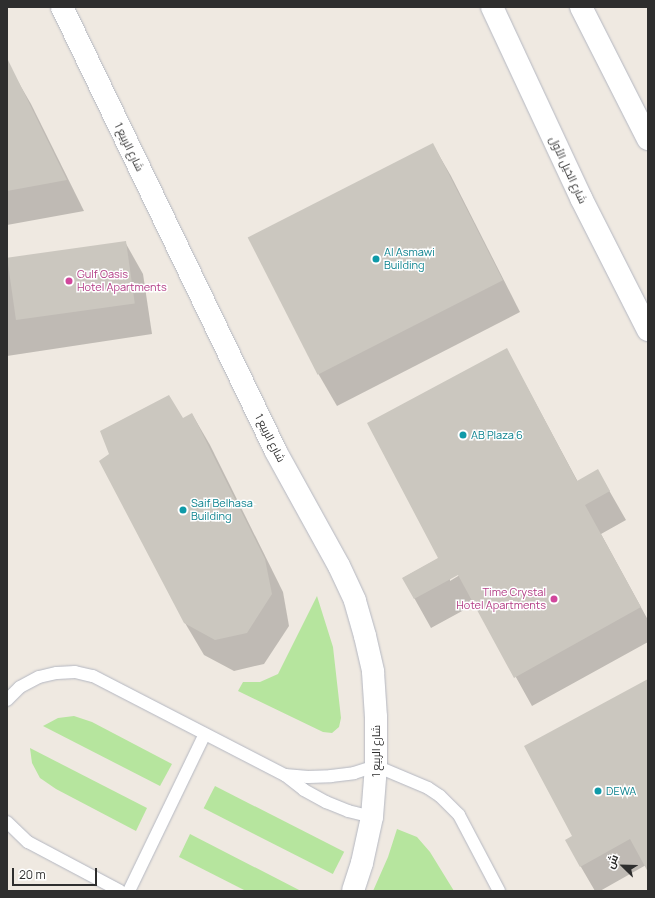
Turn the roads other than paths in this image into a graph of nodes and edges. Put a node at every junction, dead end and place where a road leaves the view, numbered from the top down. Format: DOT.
graph roads {
  1 [pos="62,7"];
  2 [pos="492,7"];
  3 [pos="581,7"];
  4 [pos="648,139"];
  5 [pos="648,330"];
  6 [pos="7,700"];
  7 [pos="205,734"];
  8 [pos="376,766"];
  9 [pos="285,775"];
  10 [pos="372,818"];
  11 [pos="7,822"];
  12 [pos="120,891"];
  13 [pos="129,891"];
  14 [pos="353,891"];
  15 [pos="499,891"];
  1 -- 8 [label="street, شارع الربيع 1"];
  2 -- 5 [label="street, شارع الخيل الأول"];
  3 -- 4 [label="street"];
  6 -- 7 [label="lane"];
  7 -- 9 [label="lane"];
  7 -- 13 [label="lane"];
  8 -- 9 [label="lane"];
  8 -- 10 [label="street, شارع الربيع 1"];
  8 -- 15 [label="lane"];
  9 -- 10 [label="lane"];
  10 -- 14 [label="street, شارع الربيع 1"];
  11 -- 12 [label="lane"];
}
